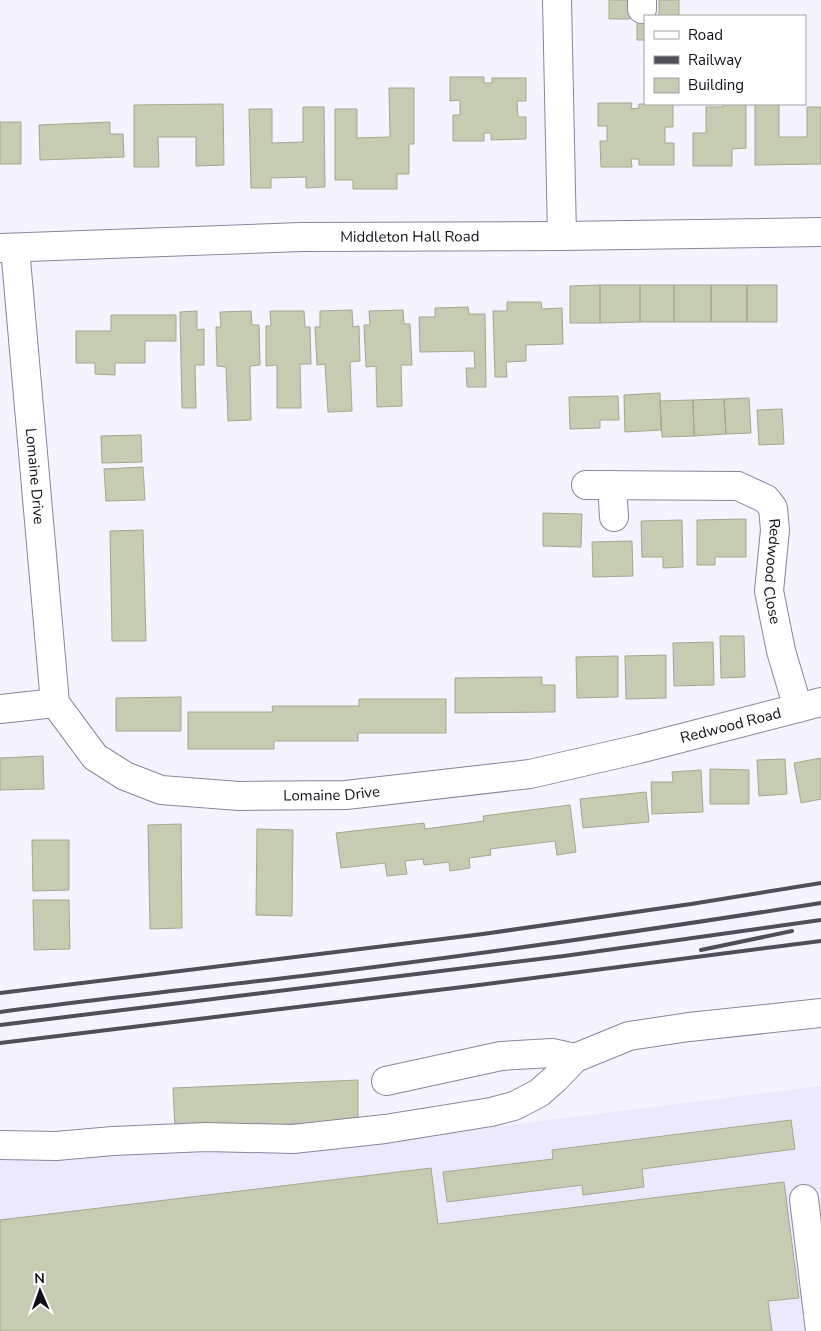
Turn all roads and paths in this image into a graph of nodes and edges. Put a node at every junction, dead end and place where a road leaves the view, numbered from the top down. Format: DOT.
graph roads {
  1 [pos="557,0"];
  2 [pos="821,232"];
  3 [pos="562,236"];
  4 [pos="8,248"];
  5 [pos="614,517"];
  6 [pos="55,703"];
  7 [pos="810,705"];
  8 [pos="0,709"];
  9 [pos="640,750"];
  10 [pos="821,1012"];
  11 [pos="575,1058"];
  12 [pos="386,1081"];
  13 [pos="0,1145"];
  14 [pos="804,1199"];
  15 [pos="820,1331"];
  1 -- 3 [label="street"];
  2 -- 3 [label="street, Middleton Hall Road"];
  3 -- 4 [label="street, Middleton Hall Road"];
  4 -- 6 [label="street, Lomaine Drive"];
  5 -- 7 [label="street, Redwood Close"];
  6 -- 8 [label="street"];
  6 -- 9 [label="street, Lomaine Drive"];
  7 -- 9 [label="street, Redwood Road"];
  10 -- 11 [label="street"];
  11 -- 12 [label="street"];
  11 -- 13 [label="street"];
  14 -- 15 [label="street"];
}
